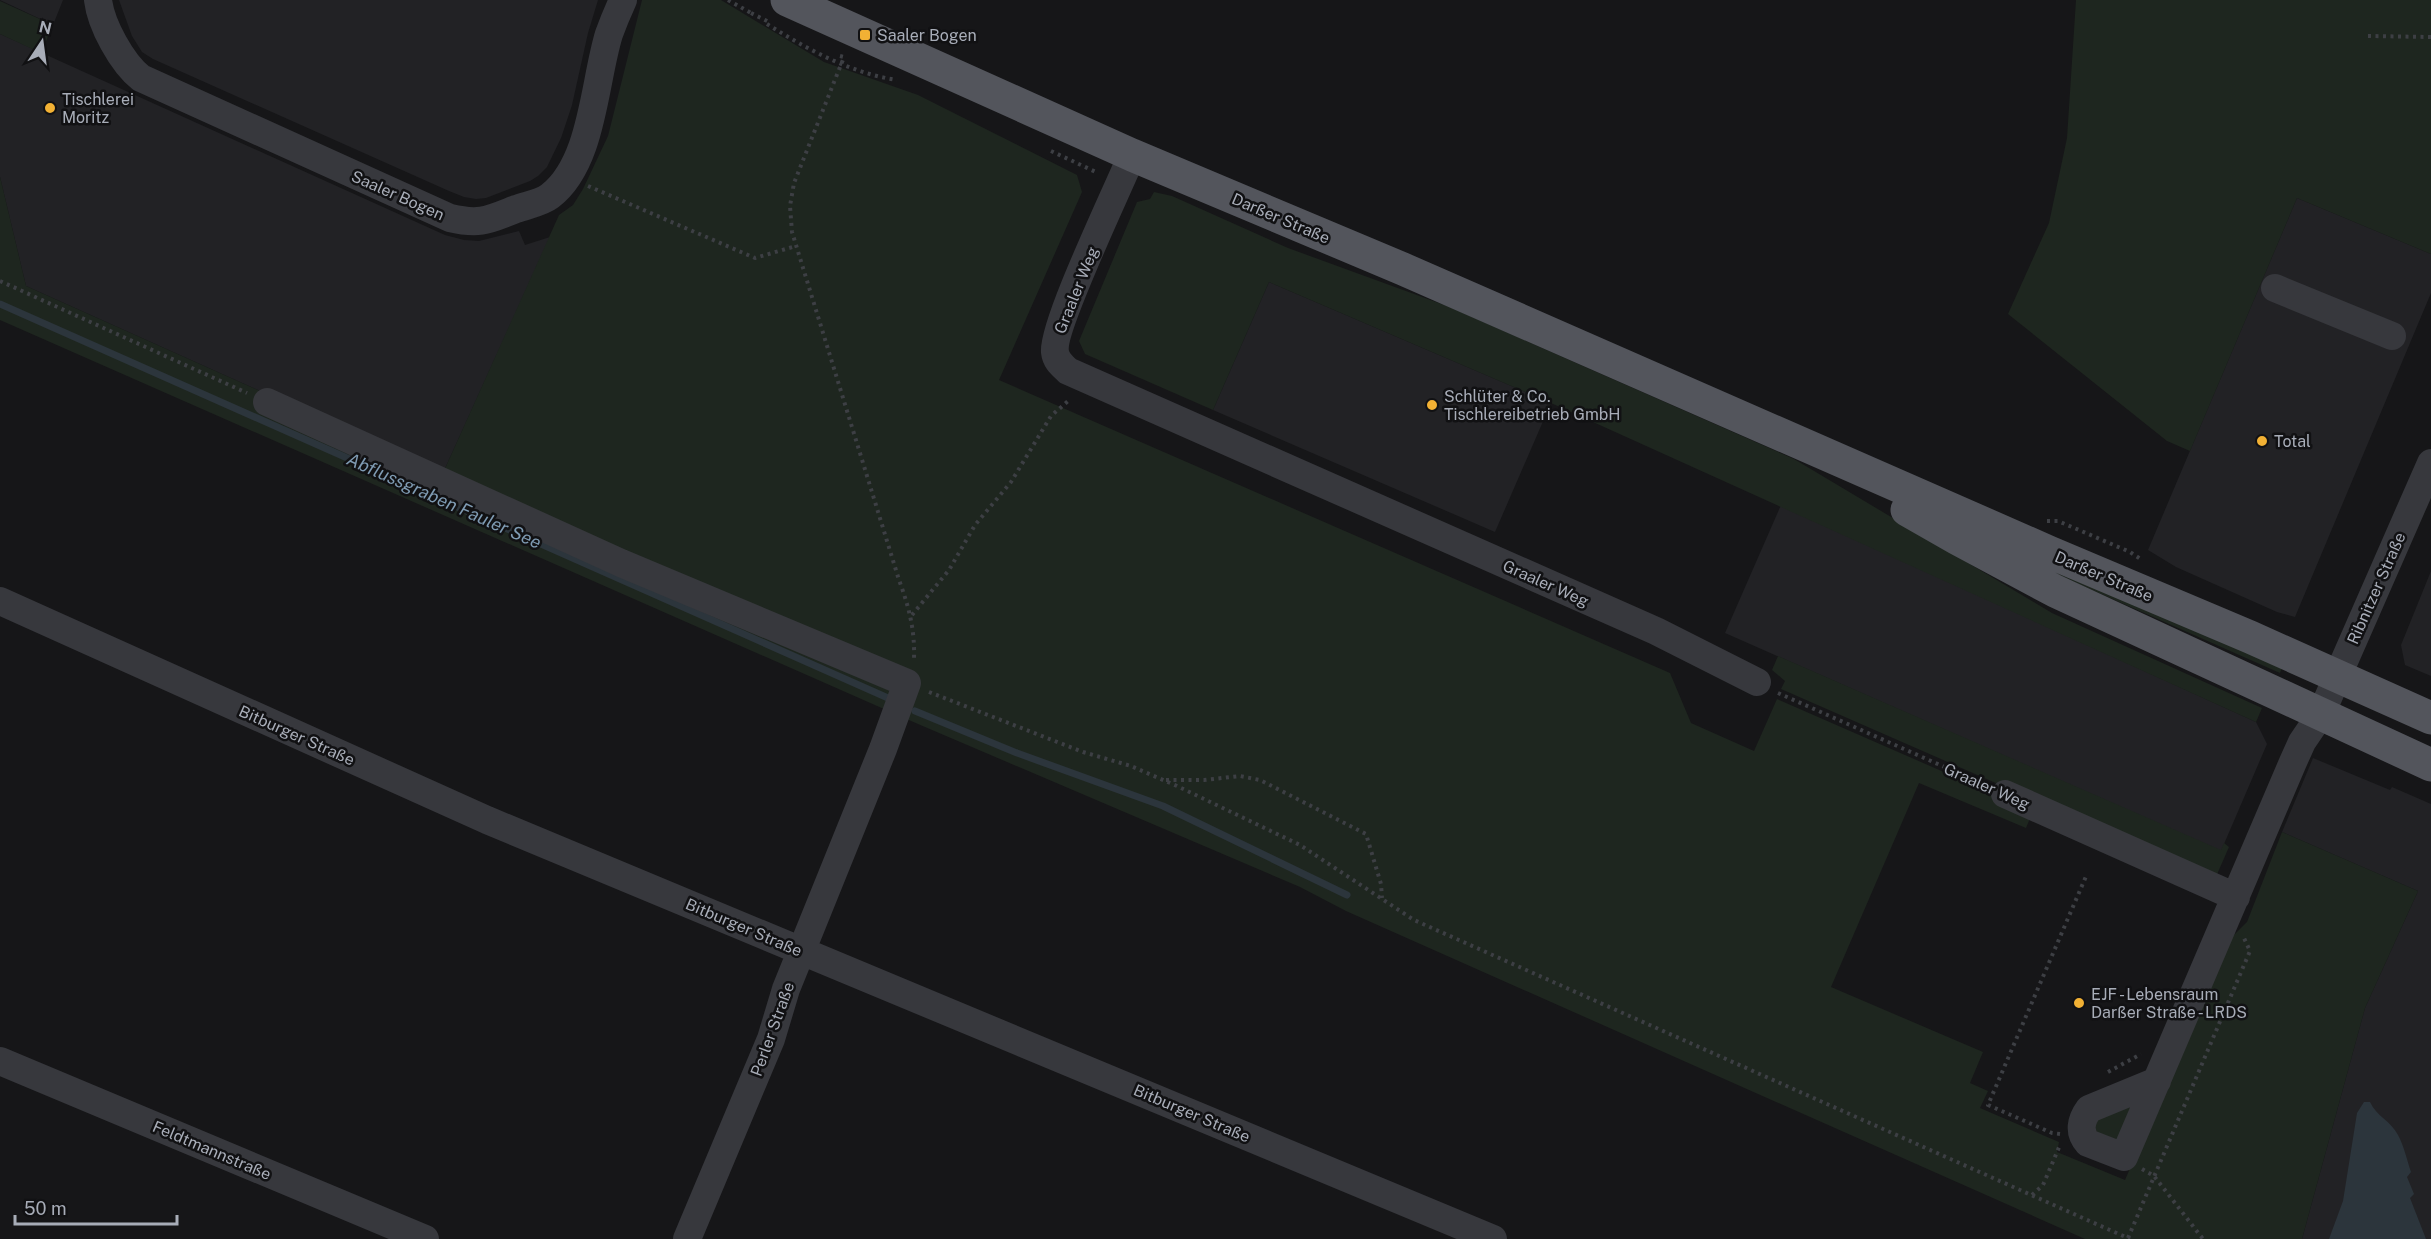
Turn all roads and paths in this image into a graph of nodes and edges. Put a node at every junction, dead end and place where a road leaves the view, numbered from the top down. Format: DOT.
graph roads {
  1 [pos="98,0"];
  2 [pos="623,0"];
  3 [pos="728,0"];
  4 [pos="787,0"];
  5 [pos="2368,36"];
  6 [pos="2431,37"];
  7 [pos="844,57"];
  8 [pos="841,64"];
  9 [pos="1132,155"];
  10 [pos="582,183"];
  11 [pos="796,246"];
  12 [pos="0,281"];
  13 [pos="2275,288"];
  14 [pos="2392,336"];
  15 [pos="1068,401"];
  16 [pos="267,402"];
  17 [pos="1777,432"];
  18 [pos="2431,462"];
  19 [pos="0,601"];
  20 [pos="912,615"];
  21 [pos="2337,677"];
  22 [pos="1757,682"];
  23 [pos="907,683"];
  24 [pos="2321,714"];
  25 [pos="2431,718"];
  26 [pos="2431,765"];
  27 [pos="1163,780"];
  28 [pos="2005,794"];
  29 [pos="2087,874"];
  30 [pos="2236,897"];
  31 [pos="1382,899"];
  32 [pos="2242,934"];
  33 [pos="801,950"];
  34 [pos="2145,1043"];
  35 [pos="0,1061"];
  36 [pos="2103,1075"];
  37 [pos="2157,1081"];
  38 [pos="2154,1176"];
  39 [pos="2032,1195"];
  40 [pos="425,1239"];
  41 [pos="687,1239"];
  42 [pos="1493,1239"];
  43 [pos="2129,1239"];
  44 [pos="2203,1239"];
  1 -- 2 [label="street, Saaler Bogen"];
  3 -- 8 [label="path"];
  4 -- 9 [label="main road, Darßer Straße"];
  5 -- 6 [label="path"];
  7 -- 8 [label="path"];
  8 -- 11 [label="path"];
  9 -- 17 [label="main road, Darßer Straße"];
  9 -- 22 [label="street, Graaler Weg"];
  10 -- 11 [label="path"];
  11 -- 20 [label="path"];
  12 -- 16 [label="path"];
  13 -- 14 [label="street"];
  15 -- 20 [label="path"];
  16 -- 23 [label="street"];
  17 -- 21 [label="main road, Darßer Straße"];
  17 -- 24 [label="main road, Darßer Straße"];
  18 -- 21 [label="street, Ribnitzer Straße"];
  19 -- 33 [label="street, Bitburger Straße"];
  20 -- 23 [label="path"];
  21 -- 24 [label="street, Ribnitzer Straße"];
  21 -- 25 [label="main road, Darßer Straße"];
  22 -- 28 [label="path, Graaler Weg"];
  23 -- 27 [label="path"];
  23 -- 33 [label="street, Perler Straße"];
  24 -- 26 [label="main road, Darßer Straße"];
  24 -- 30 [label="street"];
  27 -- 31 [label="path"];
  27 -- 31 [label="path"];
  28 -- 30 [label="street, Graaler Weg"];
  29 -- 39 [label="path"];
  30 -- 37 [label="street"];
  31 -- 39 [label="path"];
  32 -- 38 [label="path"];
  33 -- 41 [label="street, Perler Straße"];
  33 -- 42 [label="street, Bitburger Straße"];
  34 -- 36 [label="path"];
  35 -- 40 [label="street, Feldtmannstraße"];
  38 -- 43 [label="path"];
  38 -- 44 [label="path"];
  39 -- 43 [label="path"];
}
